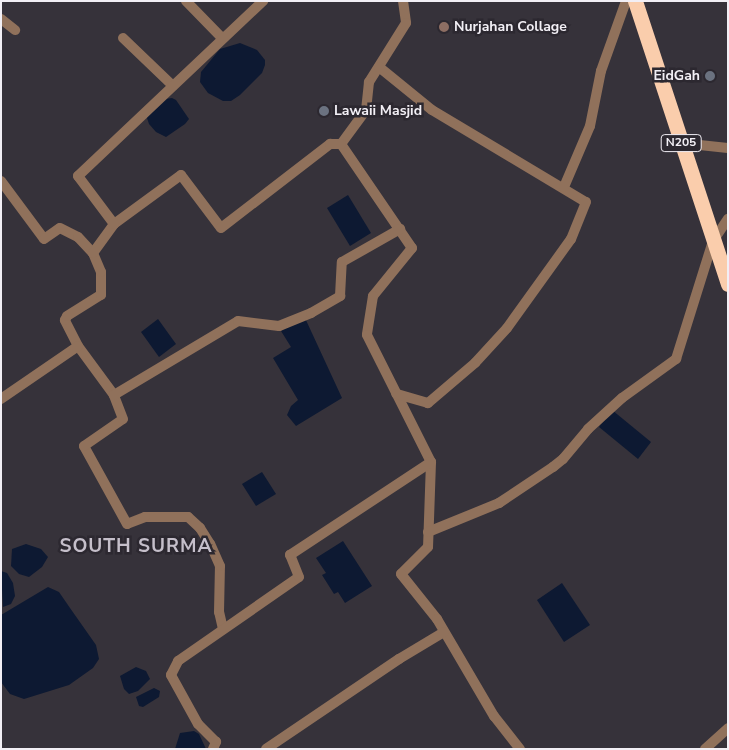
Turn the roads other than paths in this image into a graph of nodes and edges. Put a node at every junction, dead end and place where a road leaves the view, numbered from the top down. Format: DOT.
graph roads {
  1 [pos="186,1"];
  2 [pos="263,1"];
  3 [pos="403,1"];
  4 [pos="626,1"];
  5 [pos="635,1"];
  6 [pos="1,19"];
  7 [pos="15,30"];
  8 [pos="123,38"];
  9 [pos="222,38"];
  10 [pos="379,67"];
  11 [pos="173,86"];
  12 [pos="341,144"];
  13 [pos="681,144"];
  14 [pos="728,148"];
  15 [pos="1,181"];
  16 [pos="564,187"];
  17 [pos="728,219"];
  18 [pos="114,224"];
  19 [pos="400,229"];
  20 [pos="713,241"];
  21 [pos="93,253"];
  22 [pos="728,284"];
  23 [pos="78,346"];
  24 [pos="396,394"];
  25 [pos="114,395"];
  26 [pos="1,399"];
  27 [pos="431,462"];
  28 [pos="428,532"];
  29 [pos="223,629"];
  30 [pos="444,632"];
  31 [pos="728,728"];
  32 [pos="213,749"];
  33 [pos="266,749"];
  34 [pos="520,749"];
  35 [pos="705,749"];
  1 -- 9 [label="street"];
  2 -- 9 [label="street"];
  3 -- 10 [label="street"];
  4 -- 16 [label="street"];
  5 -- 13 [label="highway, N205"];
  6 -- 7 [label="street"];
  8 -- 11 [label="street"];
  9 -- 11 [label="street"];
  10 -- 12 [label="street"];
  10 -- 16 [label="street"];
  11 -- 18 [label="street"];
  12 -- 18 [label="street"];
  12 -- 19 [label="street"];
  13 -- 14 [label="street"];
  13 -- 20 [label="highway, N205"];
  15 -- 21 [label="street"];
  16 -- 24 [label="street"];
  17 -- 20 [label="street"];
  18 -- 21 [label="street"];
  19 -- 24 [label="street"];
  19 -- 25 [label="street"];
  20 -- 22 [label="highway, N205"];
  20 -- 28 [label="street"];
  21 -- 23 [label="street"];
  23 -- 25 [label="street"];
  23 -- 26 [label="street"];
  24 -- 27 [label="street"];
  25 -- 29 [label="street"];
  27 -- 28 [label="street"];
  27 -- 29 [label="street"];
  28 -- 30 [label="street"];
  29 -- 32 [label="street"];
  30 -- 33 [label="street"];
  30 -- 34 [label="street"];
  31 -- 35 [label="street"];
}
